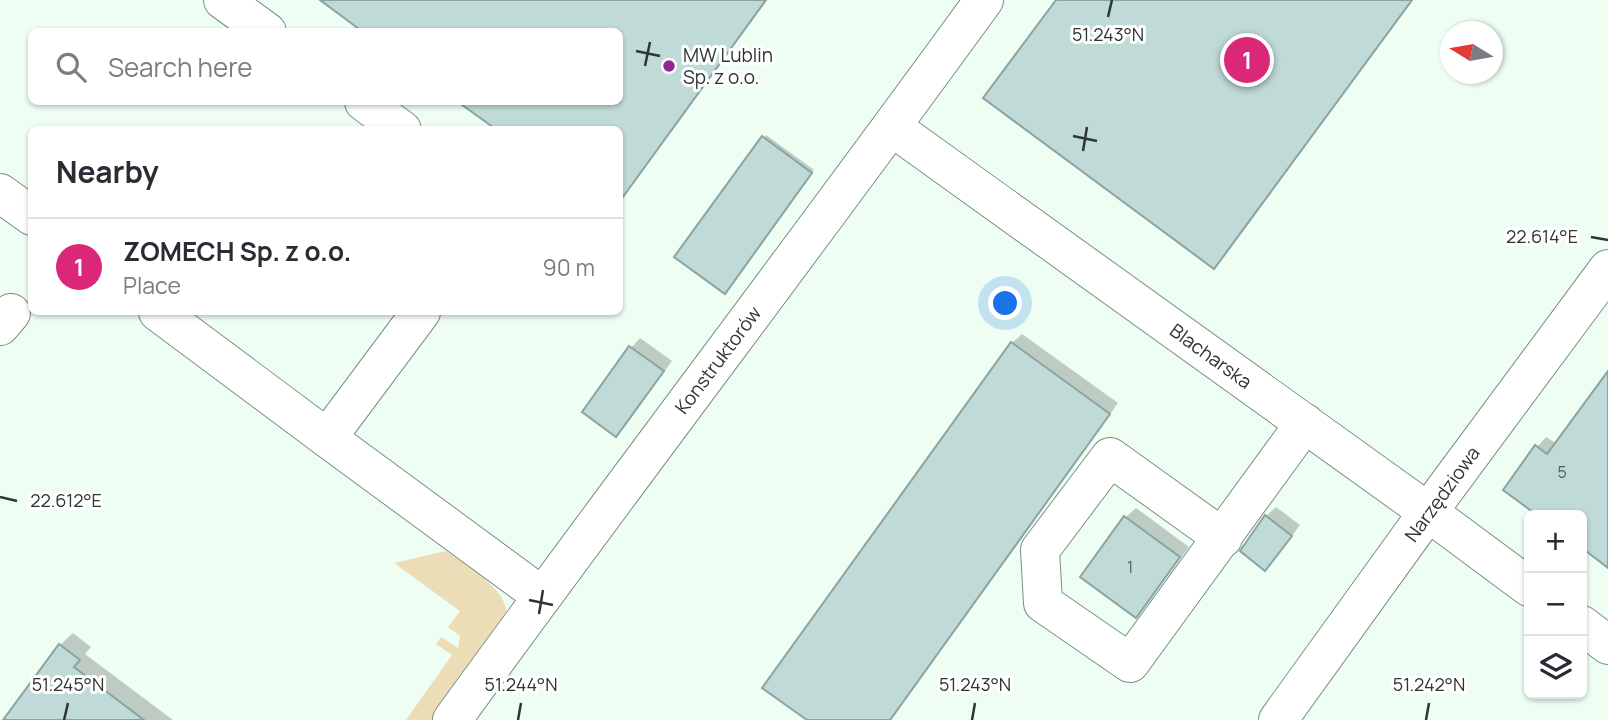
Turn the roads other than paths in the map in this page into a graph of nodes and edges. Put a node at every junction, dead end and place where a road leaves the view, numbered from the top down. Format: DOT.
graph roads {
  1 [pos="223,0"];
  2 [pos="984,0"];
  3 [pos="262,28"];
  4 [pos="368,105"];
  5 [pos="397,126"];
  6 [pos="892,127"];
  7 [pos="0,193"];
  8 [pos="28,213"];
  9 [pos="1608,269"];
  10 [pos="162,315"];
  11 [pos="419,315"];
  12 [pos="1305,424"];
  13 [pos="327,438"];
  14 [pos="1428,512"];
  15 [pos="1223,538"];
  16 [pos="1524,583"];
  17 [pos="542,596"];
  18 [pos="1587,629"];
  19 [pos="1608,645"];
  20 [pos="452,720"];
  21 [pos="1278,720"];
  1 -- 3 [label="lane"];
  2 -- 6 [label="lane, Konstruktorów"];
  4 -- 5 [label="lane"];
  6 -- 12 [label="lane, Blacharska"];
  6 -- 17 [label="lane, Konstruktorów"];
  7 -- 8 [label="lane"];
  9 -- 14 [label="lane, Narzędziowa"];
  10 -- 13 [label="lane"];
  11 -- 13 [label="lane"];
  12 -- 14 [label="lane, Blacharska"];
  12 -- 15 [label="lane"];
  13 -- 17 [label="lane"];
  14 -- 16 [label="lane, Blacharska"];
  14 -- 21 [label="lane, Narzędziowa"];
  15 -- 15 [label="lane"];
  17 -- 20 [label="lane, Konstruktorów"];
  18 -- 19 [label="lane"];
}
